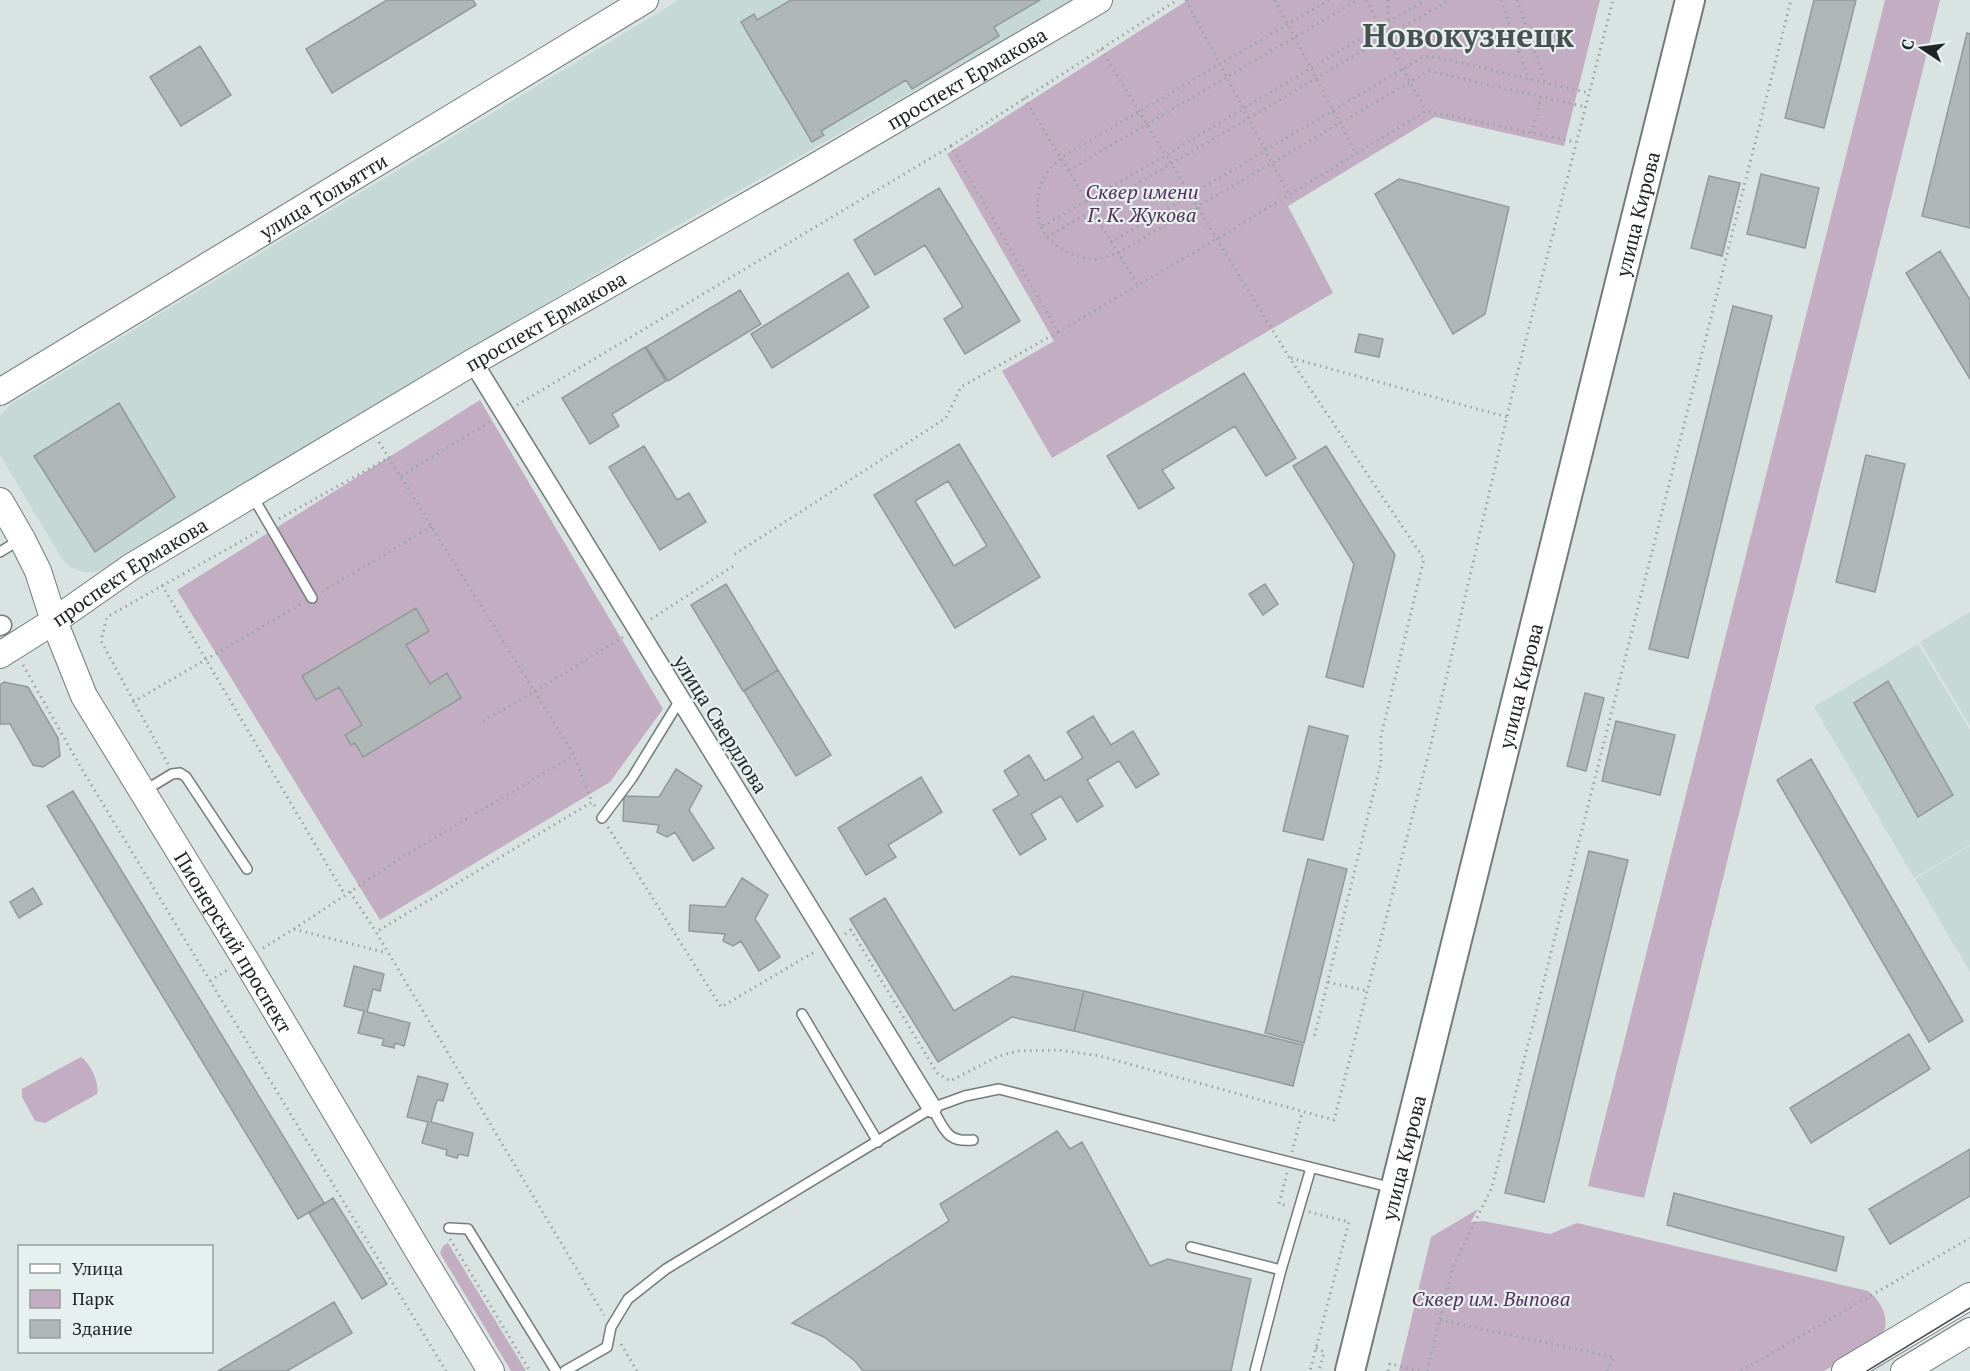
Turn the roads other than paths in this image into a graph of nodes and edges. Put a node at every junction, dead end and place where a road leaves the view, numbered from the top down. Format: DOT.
graph roads {
  1 [pos="645,0"];
  2 [pos="1100,0"];
  3 [pos="1690,0"];
  4 [pos="473,362"];
  5 [pos="0,392"];
  6 [pos="252,495"];
  7 [pos="0,501"];
  8 [pos="22,539"];
  9 [pos="0,552"];
  10 [pos="312,598"];
  11 [pos="54,621"];
  12 [pos="4,638"];
  13 [pos="680,700"];
  14 [pos="142,792"];
  15 [pos="602,818"];
  16 [pos="247,869"];
  17 [pos="802,1014"];
  18 [pos="932,1108"];
  19 [pos="973,1140"];
  20 [pos="878,1142"];
  21 [pos="1311,1168"];
  22 [pos="1396,1189"];
  23 [pos="447,1230"];
  24 [pos="1191,1247"];
  25 [pos="1281,1270"];
  26 [pos="1968,1300"];
  27 [pos="1970,1331"];
  28 [pos="1913,1351"];
  29 [pos="491,1371"];
  30 [pos="556,1371"];
  31 [pos="565,1371"];
  32 [pos="1255,1371"];
  33 [pos="1350,1371"];
  34 [pos="1845,1371"];
  1 -- 5 [label="main road, улица Тольятти"];
  2 -- 4 [label="main road, проспект Ермакова"];
  3 -- 22 [label="main road, улица Кирова"];
  4 -- 6 [label="main road, проспект Ермакова"];
  4 -- 13 [label="street, улица Свердлова"];
  6 -- 10 [label="lane"];
  6 -- 11 [label="main road, проспект Ермакова"];
  7 -- 8 [label="main road, Пионерский проспект"];
  8 -- 9 [label="lane"];
  8 -- 11 [label="main road, Пионерский проспект"];
  11 -- 12 [label="main road, проспект Ермакова"];
  11 -- 14 [label="main road, Пионерский проспект"];
  13 -- 15 [label="lane"];
  13 -- 18 [label="street, улица Свердлова"];
  14 -- 16 [label="lane"];
  14 -- 29 [label="main road, Пионерский проспект"];
  17 -- 20 [label="lane"];
  18 -- 19 [label="lane"];
  18 -- 20 [label="lane"];
  18 -- 21 [label="lane"];
  20 -- 31 [label="lane"];
  21 -- 22 [label="lane"];
  21 -- 25 [label="lane"];
  22 -- 33 [label="main road, улица Кирова"];
  23 -- 30 [label="lane"];
  24 -- 25 [label="lane"];
  25 -- 32 [label="lane"];
  26 -- 28 [label="main road"];
  27 -- 28 [label="main road"];
  28 -- 34 [label="main road"];
}
